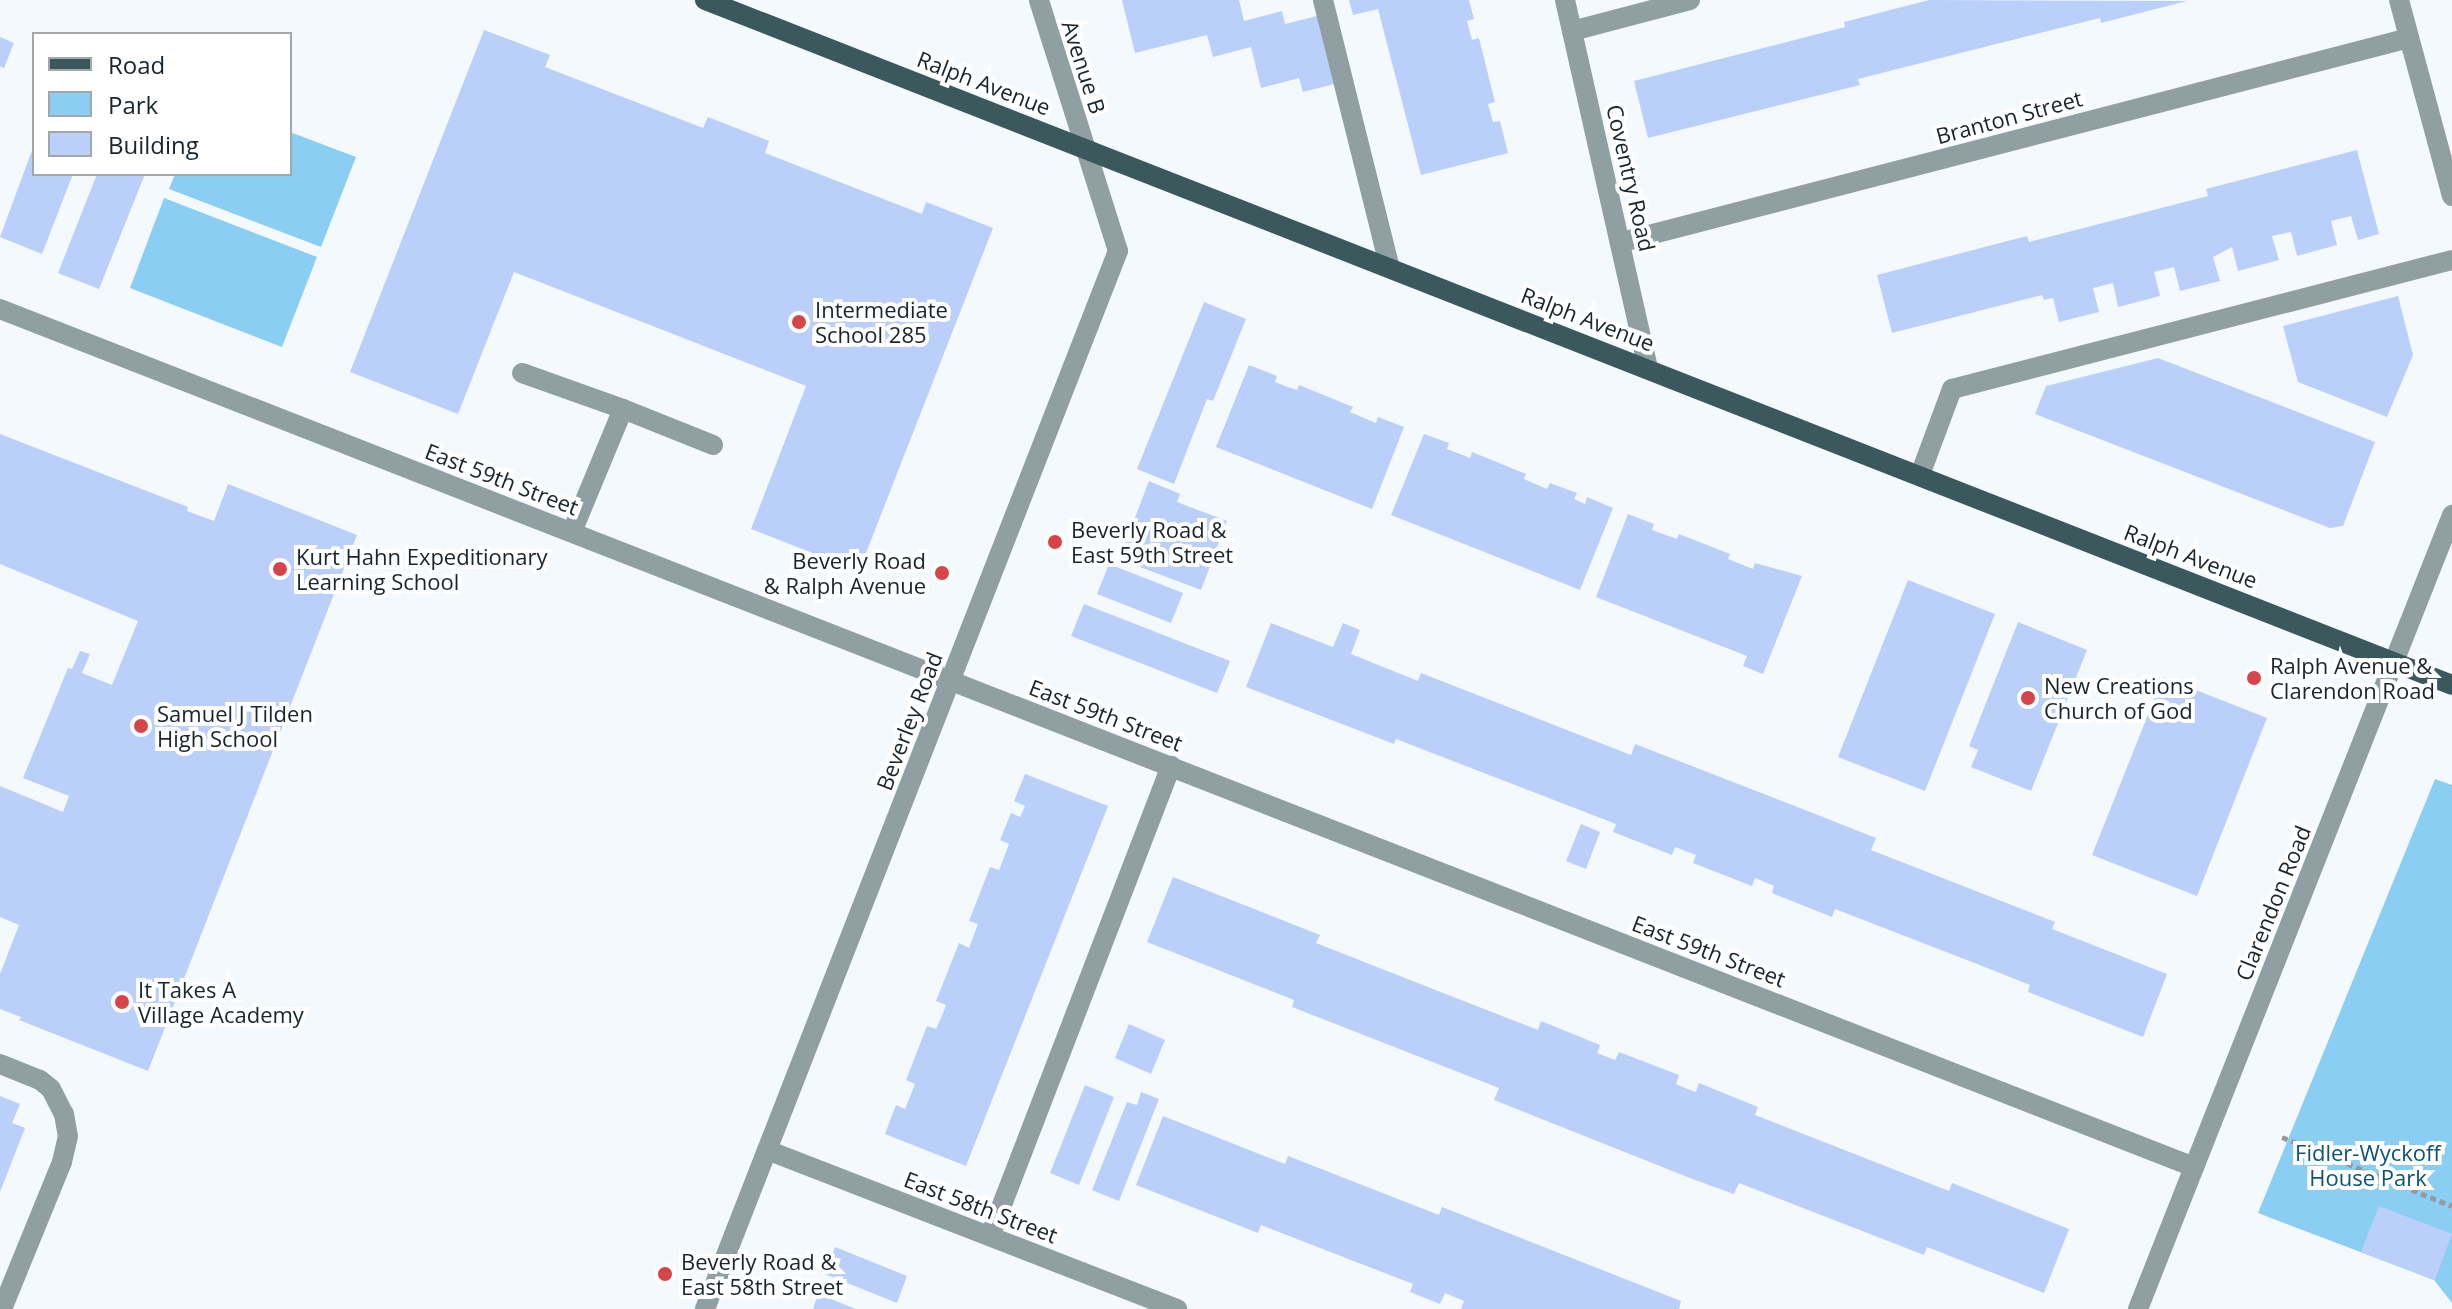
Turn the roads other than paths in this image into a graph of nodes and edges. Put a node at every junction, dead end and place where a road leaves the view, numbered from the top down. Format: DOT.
graph roads {
  1 [pos="705,0"];
  2 [pos="1039,0"];
  3 [pos="1323,0"];
  4 [pos="1565,0"];
  5 [pos="1690,0"];
  6 [pos="2399,0"];
  7 [pos="1572,31"];
  8 [pos="2409,38"];
  9 [pos="1085,148"];
  10 [pos="2452,196"];
  11 [pos="1622,242"];
  12 [pos="2452,260"];
  13 [pos="1390,268"];
  14 [pos="0,309"];
  15 [pos="1648,368"];
  16 [pos="522,373"];
  17 [pos="623,409"];
  18 [pos="713,445"];
  19 [pos="1920,475"];
  20 [pos="2452,515"];
  21 [pos="572,532"];
  22 [pos="2394,661"];
  23 [pos="951,680"];
  24 [pos="2452,685"];
  25 [pos="1171,766"];
  26 [pos="0,1064"];
  27 [pos="767,1150"];
  28 [pos="2194,1167"];
  29 [pos="990,1236"];
  30 [pos="2,1309"];
  31 [pos="705,1309"];
  32 [pos="1177,1309"];
  33 [pos="2138,1309"];
  1 -- 9 [label="main road, Ralph Avenue"];
  2 -- 9 [label="street, Avenue B"];
  3 -- 13 [label="street"];
  4 -- 7 [label="street, Coventry Road"];
  5 -- 7 [label="street"];
  6 -- 8 [label="street"];
  7 -- 11 [label="street, Coventry Road"];
  8 -- 10 [label="street"];
  8 -- 11 [label="street, Branton Street"];
  9 -- 13 [label="main road, Ralph Avenue"];
  9 -- 23 [label="street, Beverley Road"];
  11 -- 15 [label="street, Coventry Road"];
  12 -- 19 [label="street"];
  13 -- 15 [label="main road, Ralph Avenue"];
  14 -- 21 [label="street, East 59th Street"];
  15 -- 19 [label="main road, Ralph Avenue"];
  16 -- 17 [label="street"];
  17 -- 18 [label="street"];
  17 -- 21 [label="street"];
  19 -- 22 [label="main road, Ralph Avenue"];
  20 -- 22 [label="street, Clarendon Road"];
  21 -- 23 [label="street, East 59th Street"];
  22 -- 24 [label="main road, Ralph Avenue"];
  22 -- 28 [label="street, Clarendon Road"];
  23 -- 25 [label="street, East 59th Street"];
  23 -- 27 [label="street, Beverley Road"];
  25 -- 28 [label="street, East 59th Street"];
  25 -- 29 [label="street"];
  26 -- 30 [label="street"];
  27 -- 29 [label="street, East 58th Street"];
  27 -- 31 [label="street, Beverley Road"];
  28 -- 33 [label="street, Clarendon Road"];
  29 -- 32 [label="street, East 58th Street"];
}
